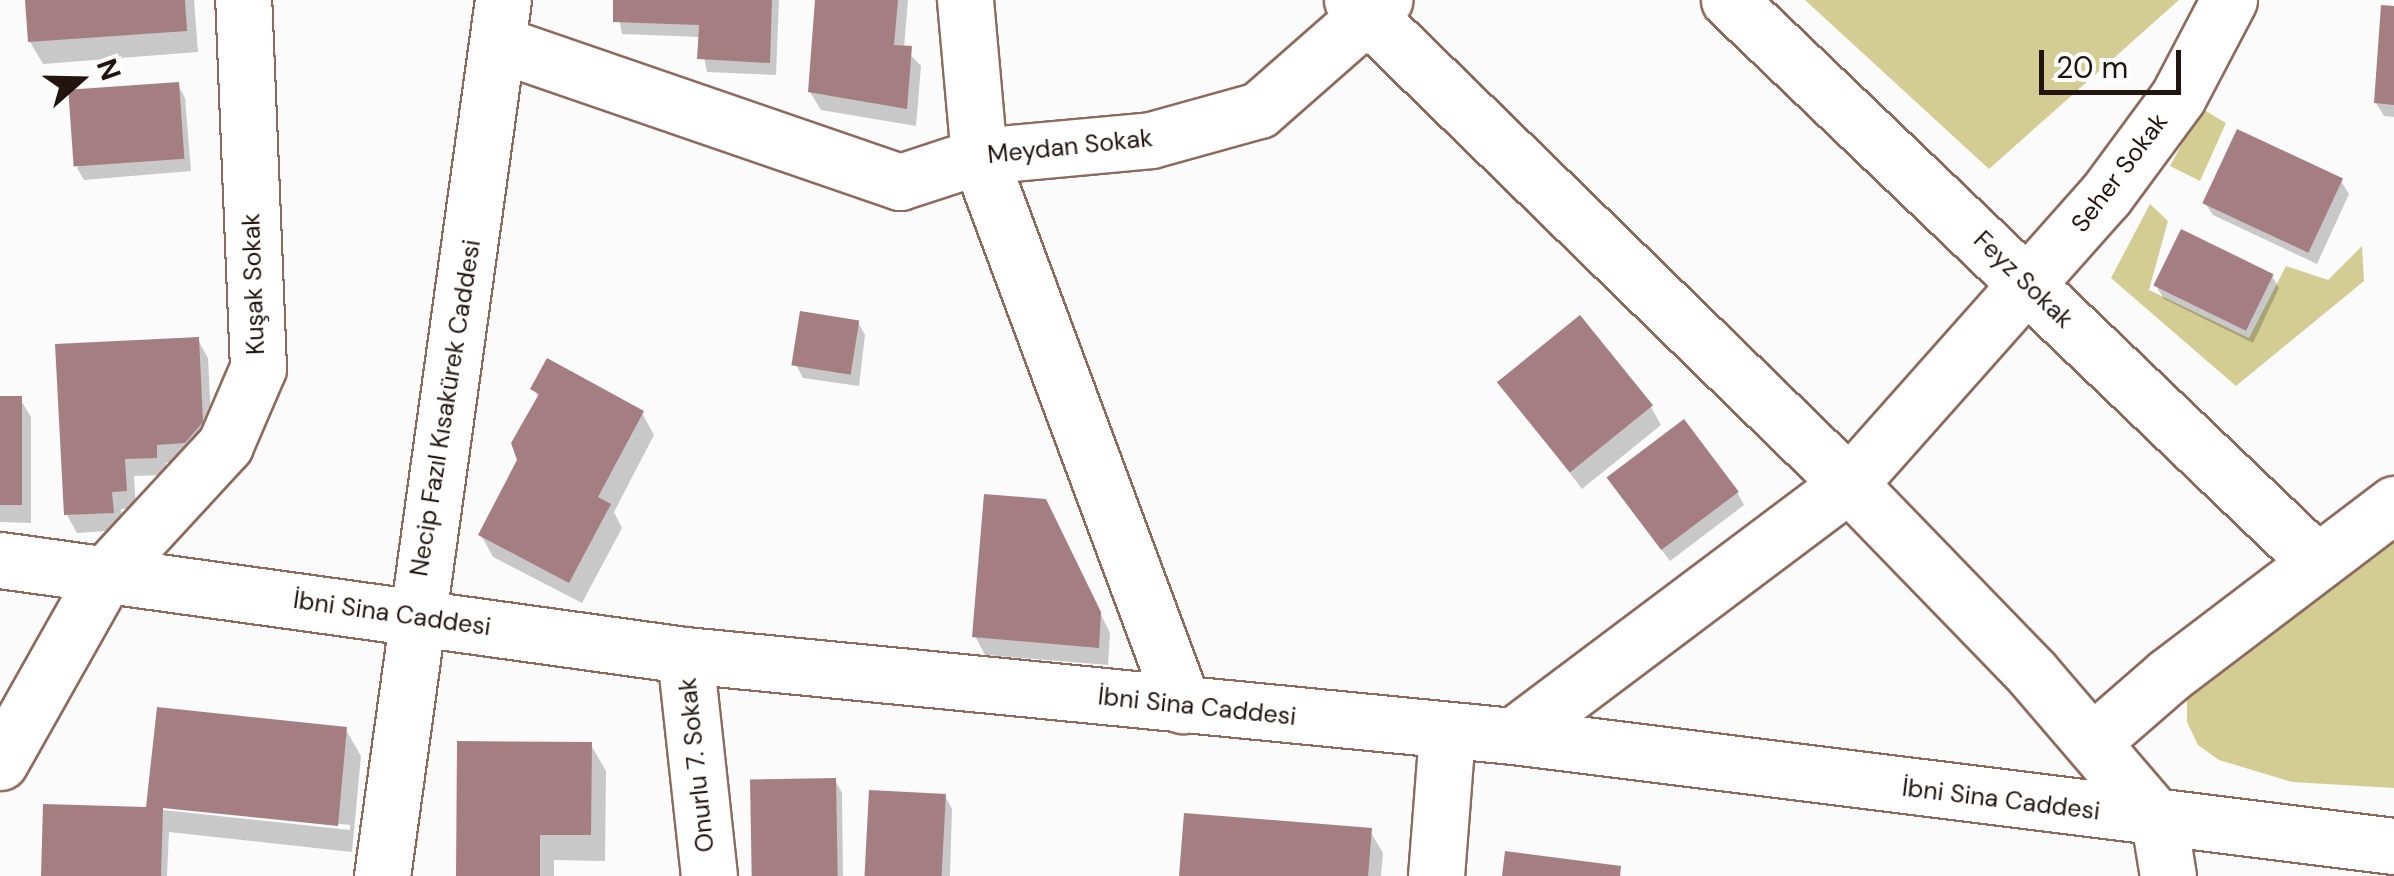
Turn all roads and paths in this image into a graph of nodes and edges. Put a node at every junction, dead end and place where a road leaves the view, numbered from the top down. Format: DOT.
graph roads {
  1 [pos="243,0"];
  2 [pos="965,0"];
  3 [pos="1728,0"];
  4 [pos="2229,0"];
  5 [pos="1368,5"];
  6 [pos="501,22"];
  7 [pos="979,156"];
  8 [pos="2030,287"];
  9 [pos="1848,484"];
  10 [pos="2394,504"];
  11 [pos="0,560"];
  12 [pos="2316,561"];
  13 [pos="106,574"];
  14 [pos="414,617"];
  15 [pos="685,655"];
  16 [pos="1184,706"];
  17 [pos="1447,733"];
  18 [pos="1514,736"];
  19 [pos="2092,742"];
  20 [pos="0,762"];
  21 [pos="2159,821"];
  22 [pos="2394,846"];
  23 [pos="382,876"];
  24 [pos="710,876"];
  25 [pos="1436,876"];
  26 [pos="2168,876"];
  1 -- 13 [label="street, Kuşak Sokak"];
  2 -- 7 [label="street"];
  3 -- 8 [label="street, Feyz Sokak"];
  4 -- 8 [label="street, Seher Sokak"];
  5 -- 7 [label="street, Meydan Sokak"];
  5 -- 9 [label="street"];
  6 -- 7 [label="street, Meydan Sokak"];
  6 -- 14 [label="street, Necip Fazıl Kısakürek Caddesi"];
  7 -- 16 [label="street"];
  8 -- 9 [label="street, Seher Sokak"];
  8 -- 12 [label="street, Feyz Sokak"];
  9 -- 18 [label="street, Seher Sokak"];
  9 -- 19 [label="street"];
  10 -- 12 [label="street"];
  11 -- 13 [label="street, İbni Sina Caddesi"];
  12 -- 19 [label="street"];
  13 -- 14 [label="street, İbni Sina Caddesi"];
  13 -- 20 [label="street, Kuşak Sokak"];
  14 -- 15 [label="street, İbni Sina Caddesi"];
  14 -- 23 [label="street, Necip Fazıl Kısakürek Caddesi"];
  15 -- 16 [label="street, İbni Sina Caddesi"];
  15 -- 24 [label="street, Onurlu 7. Sokak"];
  16 -- 17 [label="street, İbni Sina Caddesi"];
  17 -- 18 [label="street, İbni Sina Caddesi"];
  17 -- 25 [label="street"];
  18 -- 21 [label="street, İbni Sina Caddesi"];
  19 -- 21 [label="street"];
  21 -- 22 [label="street, İbni Sina Caddesi"];
  21 -- 26 [label="street"];
}
